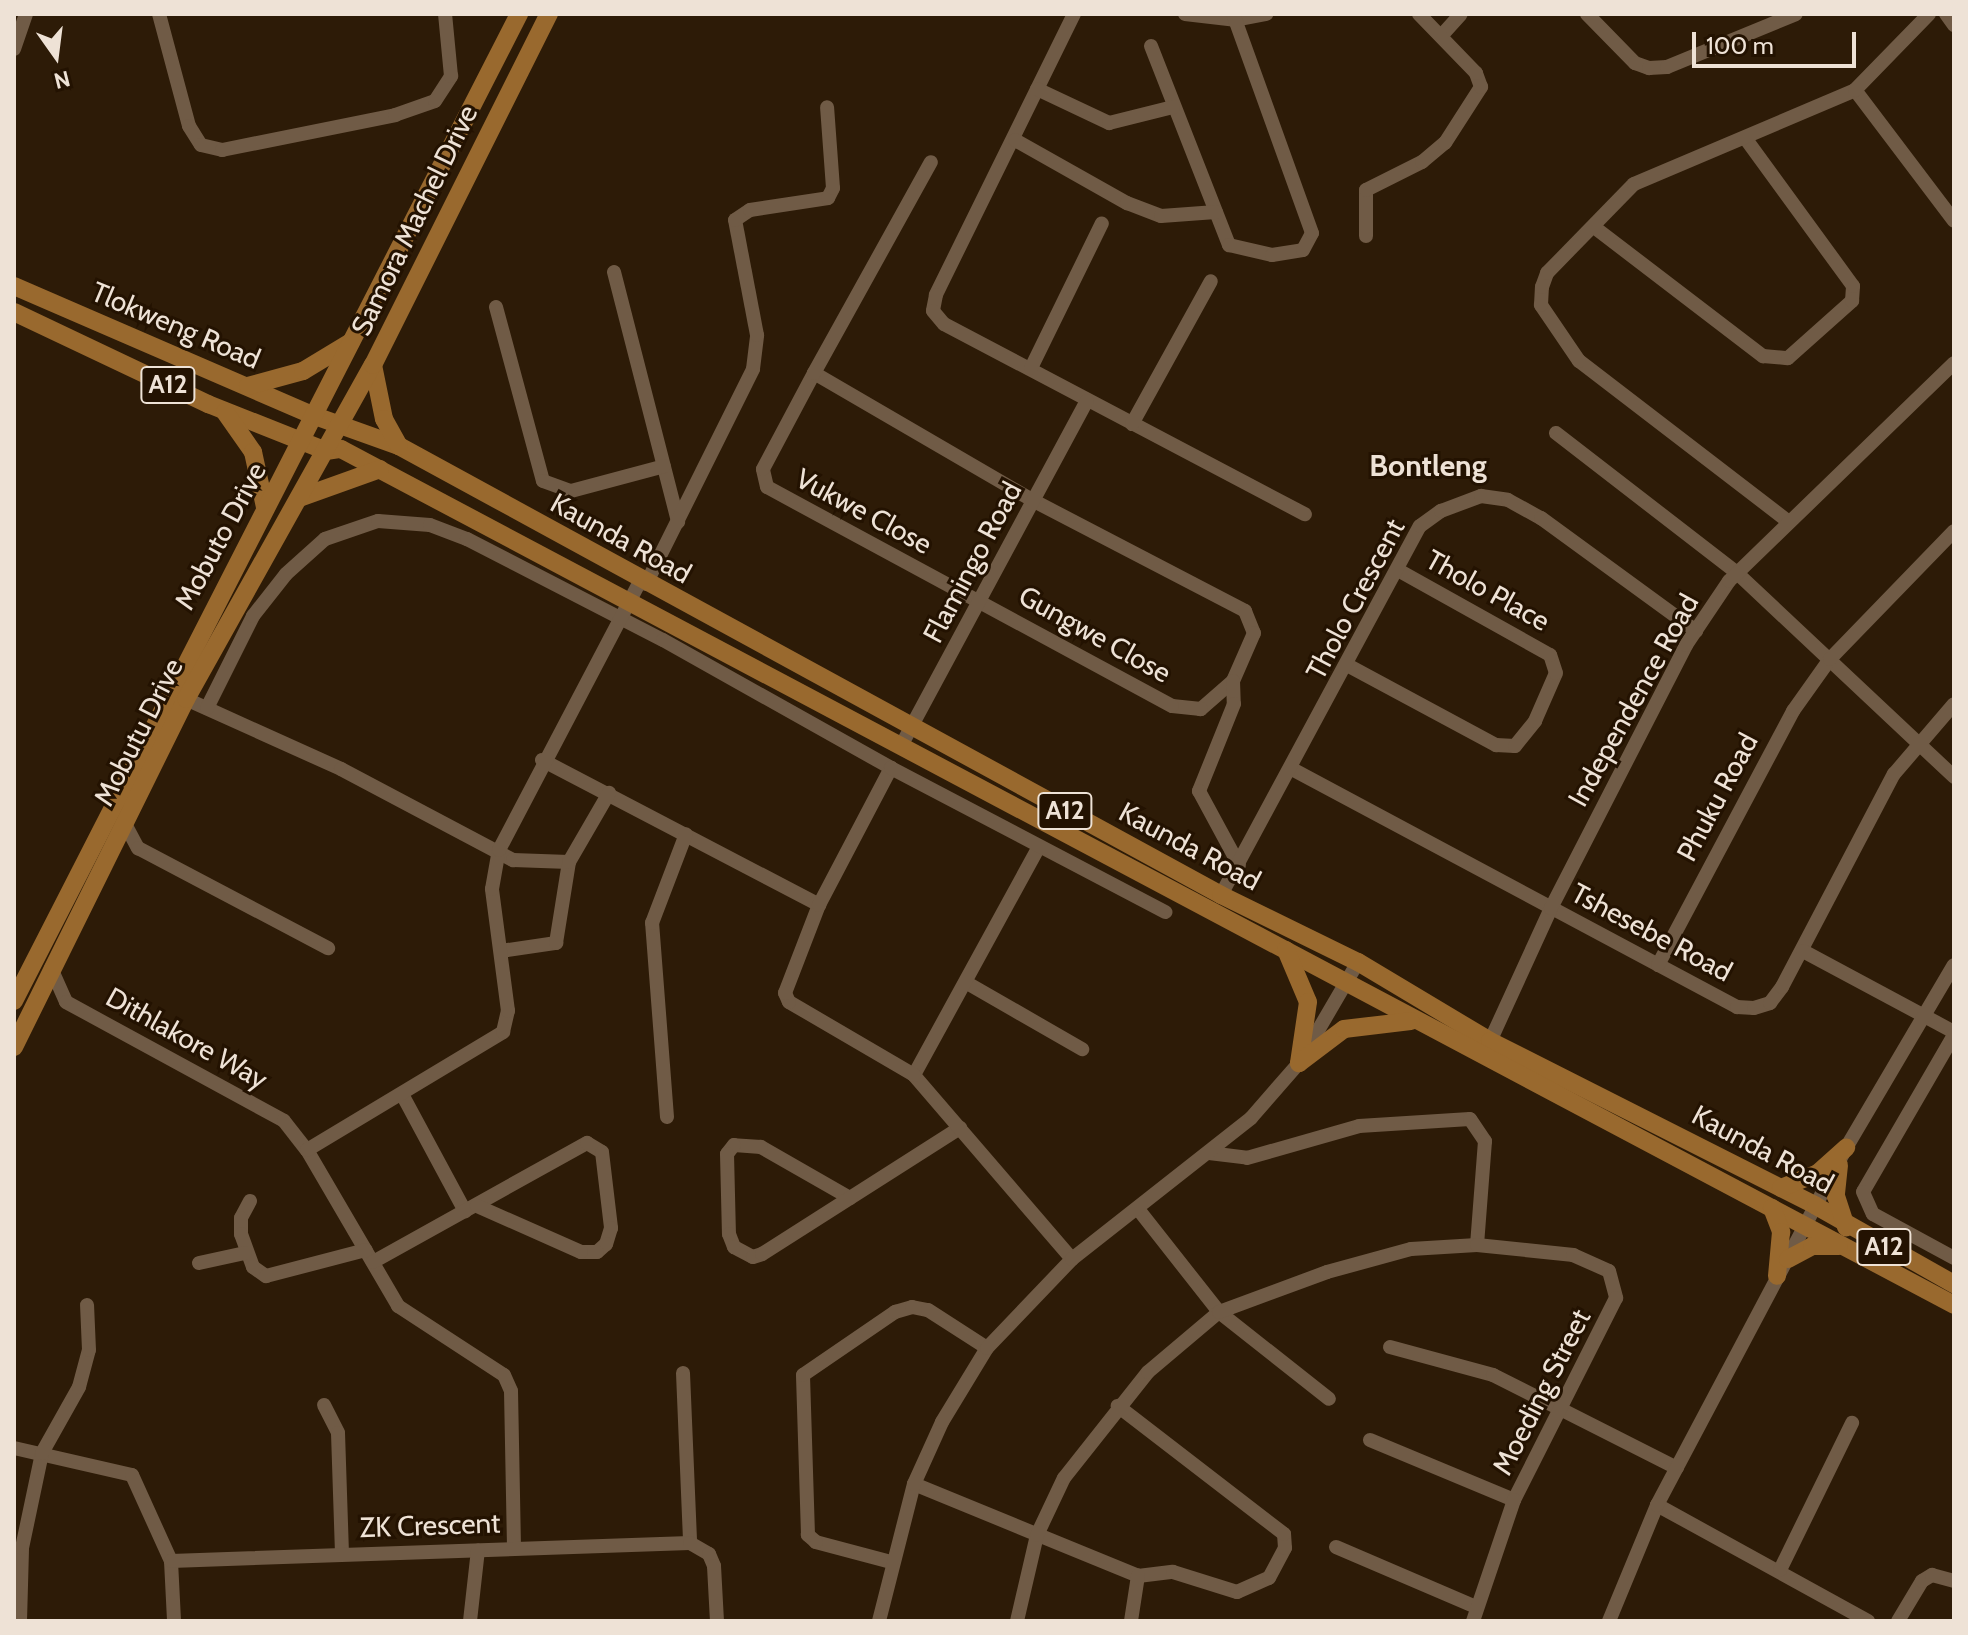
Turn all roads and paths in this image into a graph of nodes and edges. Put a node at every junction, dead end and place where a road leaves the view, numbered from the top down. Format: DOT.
graph roads {
  1 [pos="26,14"];
  2 [pos="159,14"];
  3 [pos="445,14"];
  4 [pos="519,14"];
  5 [pos="549,14"];
  6 [pos="1074,14"];
  7 [pos="1185,14"];
  8 [pos="1266,14"];
  9 [pos="1419,14"];
  10 [pos="1461,14"];
  11 [pos="1587,14"];
  12 [pos="1929,14"];
  13 [pos="1946,14"];
  14 [pos="1234,17"];
  15 [pos="1787,17"];
  16 [pos="1954,25"];
  17 [pos="1442,35"];
  18 [pos="1151,46"];
  19 [pos="14,49"];
  20 [pos="1037,89"];
  21 [pos="1855,90"];
  22 [pos="827,107"];
  23 [pos="1173,107"];
  24 [pos="1746,139"];
  25 [pos="1015,140"];
  26 [pos="931,162"];
  27 [pos="1216,212"];
  28 [pos="1954,221"];
  29 [pos="1102,223"];
  30 [pos="1594,227"];
  31 [pos="1366,236"];
  32 [pos="614,272"];
  33 [pos="1211,281"];
  34 [pos="14,286"];
  35 [pos="496,307"];
  36 [pos="14,312"];
  37 [pos="351,341"];
  38 [pos="1954,363"];
  39 [pos="373,365"];
  40 [pos="1031,368"];
  41 [pos="814,373"];
  42 [pos="248,386"];
  43 [pos="1087,401"];
  44 [pos="208,404"];
  45 [pos="315,416"];
  46 [pos="339,422"];
  47 [pos="1132,424"];
  48 [pos="1556,433"];
  49 [pos="304,441"];
  50 [pos="399,446"];
  51 [pos="326,451"];
  52 [pos="664,466"];
  53 [pos="380,469"];
  54 [pos="302,497"];
  55 [pos="1034,501"];
  56 [pos="265,507"];
  57 [pos="1305,514"];
  58 [pos="678,522"];
  59 [pos="1789,522"];
  60 [pos="1954,531"];
  61 [pos="1398,570"];
  62 [pos="1737,573"];
  63 [pos="643,583"];
  64 [pos="628,598"];
  65 [pos="980,601"];
  66 [pos="617,617"];
  67 [pos="1696,631"];
  68 [pos="1830,659"];
  69 [pos="1349,666"];
  70 [pos="1233,681"];
  71 [pos="186,699"];
  72 [pos="1954,704"];
  73 [pos="207,708"];
  74 [pos="911,729"];
  75 [pos="1917,743"];
  76 [pos="901,746"];
  77 [pos="542,760"];
  78 [pos="891,768"];
  79 [pos="1292,769"];
  80 [pos="1954,777"];
  81 [pos="609,793"];
  82 [pos="124,822"];
  83 [pos="686,834"];
  84 [pos="1039,847"];
  85 [pos="138,848"];
  86 [pos="499,850"];
  87 [pos="108,854"];
  88 [pos="569,862"];
  89 [pos="1239,865"];
  90 [pos="1221,895"];
  91 [pos="819,905"];
  92 [pos="1551,908"];
  93 [pos="1165,912"];
  94 [pos="328,948"];
  95 [pos="1286,950"];
  96 [pos="501,951"];
  97 [pos="1803,951"];
  98 [pos="1358,962"];
  99 [pos="1658,965"];
  100 [pos="1954,965"];
  101 [pos="51,968"];
  102 [pos="1348,980"];
  103 [pos="967,983"];
  104 [pos="14,1001"];
  105 [pos="66,1002"];
  106 [pos="33,1005"];
  107 [pos="1922,1014"];
  108 [pos="1411,1021"];
  109 [pos="1954,1034"];
  110 [pos="14,1047"];
  111 [pos="1487,1048"];
  112 [pos="1082,1049"];
  113 [pos="1299,1063"];
  114 [pos="914,1075"];
  115 [pos="403,1096"];
  116 [pos="667,1117"];
  117 [pos="960,1128"];
  118 [pos="307,1150"];
  119 [pos="1209,1153"];
  120 [pos="1843,1156"];
  121 [pos="1781,1188"];
  122 [pos="850,1198"];
  123 [pos="250,1201"];
  124 [pos="1816,1206"];
  125 [pos="1772,1208"];
  126 [pos="471,1209"];
  127 [pos="1138,1209"];
  128 [pos="1807,1224"];
  129 [pos="1846,1227"];
  130 [pos="1477,1245"];
  131 [pos="1842,1246"];
  132 [pos="245,1253"];
  133 [pos="370,1256"];
  134 [pos="1954,1258"];
  135 [pos="1072,1259"];
  136 [pos="1788,1259"];
  137 [pos="199,1263"];
  138 [pos="1777,1276"];
  139 [pos="1954,1284"];
  140 [pos="87,1305"];
  141 [pos="1954,1305"];
  142 [pos="1219,1312"];
  143 [pos="1390,1347"];
  144 [pos="987,1348"];
  145 [pos="683,1373"];
  146 [pos="1329,1399"];
  147 [pos="324,1405"];
  148 [pos="1118,1406"];
  149 [pos="1559,1407"];
  150 [pos="1852,1423"];
  151 [pos="1370,1440"];
  152 [pos="14,1448"];
  153 [pos="42,1453"];
  154 [pos="1677,1468"];
  155 [pos="914,1484"];
  156 [pos="1514,1500"];
  157 [pos="1657,1505"];
  158 [pos="1037,1535"];
  159 [pos="690,1543"];
  160 [pos="1336,1547"];
  161 [pos="514,1548"];
  162 [pos="478,1550"];
  163 [pos="342,1554"];
  164 [pos="171,1561"];
  165 [pos="891,1562"];
  166 [pos="1780,1570"];
  167 [pos="1138,1576"];
  168 [pos="1954,1581"];
  169 [pos="1475,1614"];
  170 [pos="20,1621"];
  171 [pos="174,1621"];
  172 [pos="470,1621"];
  173 [pos="717,1621"];
  174 [pos="879,1621"];
  175 [pos="1017,1621"];
  176 [pos="1131,1621"];
  177 [pos="1609,1621"];
  178 [pos="1868,1621"];
  179 [pos="1898,1621"];
  1 -- 19 [label="street"];
  2 -- 3 [label="street"];
  4 -- 37 [label="main road, Samora Machel Drive"];
  5 -- 39 [label="main road, Samora Machel Drive"];
  6 -- 20 [label="street"];
  7 -- 14 [label="street"];
  8 -- 14 [label="street"];
  9 -- 17 [label="street"];
  10 -- 17 [label="street"];
  11 -- 15 [label="street"];
  12 -- 21 [label="street"];
  13 -- 16 [label="street"];
  14 -- 27 [label="street"];
  17 -- 31 [label="street"];
  18 -- 23 [label="street"];
  20 -- 23 [label="street"];
  20 -- 25 [label="street"];
  21 -- 24 [label="street"];
  21 -- 28 [label="street"];
  22 -- 58 [label="street"];
  23 -- 27 [label="street"];
  24 -- 30 [label="street"];
  24 -- 30 [label="street"];
  25 -- 27 [label="street"];
  25 -- 40 [label="street"];
  26 -- 41 [label="street"];
  29 -- 40 [label="street"];
  30 -- 59 [label="street"];
  32 -- 52 [label="street"];
  33 -- 47 [label="street"];
  34 -- 42 [label="main road, Tlokweng Road / A12"];
  35 -- 52 [label="street"];
  36 -- 44 [label="main road, Tlokweng Road / A12"];
  37 -- 42 [label="main road"];
  37 -- 45 [label="main road, Samora Machel Drive"];
  38 -- 59 [label="street, Independence Road"];
  39 -- 46 [label="main road, Samora Machel Drive"];
  39 -- 50 [label="main road"];
  40 -- 43 [label="street"];
  41 -- 55 [label="street"];
  41 -- 65 [label="street, Vukwe Close"];
  42 -- 45 [label="main road, Tlokweng Road / A12"];
  43 -- 47 [label="street"];
  43 -- 55 [label="street, Flamingo Road"];
  44 -- 49 [label="main road, Tlokweng Road / A12"];
  44 -- 56 [label="main road"];
  45 -- 46 [label="main road, Kaunda Road / A12"];
  45 -- 49 [label="main road"];
  46 -- 50 [label="main road, Kaunda Road / A12"];
  46 -- 51 [label="main road, Samora Machel Drive"];
  47 -- 57 [label="street"];
  48 -- 62 [label="street"];
  49 -- 51 [label="main road, Tlokweng Road / A12"];
  49 -- 56 [label="main road, Mobuto Drive"];
  50 -- 63 [label="main road, Kaunda Road / A12"];
  51 -- 53 [label="main road, Kaunda Road / A12"];
  51 -- 54 [label="main road, Mobutu Drive"];
  52 -- 58 [label="street"];
  53 -- 54 [label="main road"];
  53 -- 64 [label="main road, Kaunda Road / A12"];
  54 -- 71 [label="main road, Mobutu Drive"];
  55 -- 65 [label="street, Flamingo Road"];
  55 -- 70 [label="street"];
  56 -- 104 [label="main road, Mobuto Drive"];
  58 -- 63 [label="street"];
  59 -- 62 [label="street, Independence Road"];
  60 -- 68 [label="street, Phuku Road"];
  61 -- 67 [label="street, Tholo Crescent"];
  61 -- 69 [label="street, Tholo Crescent"];
  61 -- 69 [label="street, Tholo Place"];
  62 -- 67 [label="street, Independence Road"];
  62 -- 68 [label="street"];
  63 -- 64 [label="street"];
  63 -- 74 [label="main road, Kaunda Road / A12"];
  64 -- 66 [label="street"];
  64 -- 76 [label="main road, A12"];
  65 -- 70 [label="street, Gungwe Close"];
  65 -- 74 [label="street, Flamingo Road"];
  66 -- 73 [label="street"];
  66 -- 77 [label="street"];
  66 -- 78 [label="street"];
  67 -- 92 [label="street, Independence Road"];
  68 -- 75 [label="street"];
  68 -- 99 [label="street, Phuku Road"];
  69 -- 79 [label="street, Tholo Crescent"];
  70 -- 89 [label="street"];
  71 -- 73 [label="street"];
  71 -- 82 [label="main road, Mobutu Drive"];
  72 -- 75 [label="street, Tshesebe Road"];
  73 -- 86 [label="street"];
  74 -- 76 [label="street, Flamingo Road"];
  74 -- 90 [label="main road, Kaunda Road / A12"];
  75 -- 80 [label="street"];
  75 -- 97 [label="street, Tshesebe Road"];
  76 -- 95 [label="main road, A12"];
  77 -- 81 [label="street"];
  77 -- 86 [label="street"];
  78 -- 84 [label="street"];
  78 -- 91 [label="street"];
  79 -- 89 [label="street, Tholo Crescent"];
  79 -- 92 [label="street, Tshesebe Road"];
  81 -- 83 [label="street"];
  81 -- 88 [label="street"];
  82 -- 85 [label="street"];
  82 -- 87 [label="main road, Mobutu Drive"];
  83 -- 91 [label="street"];
  83 -- 116 [label="street"];
  84 -- 93 [label="street"];
  84 -- 103 [label="street"];
  85 -- 87 [label="street"];
  85 -- 94 [label="street"];
  86 -- 88 [label="street"];
  86 -- 96 [label="street"];
  87 -- 101 [label="main road, Mobutu Drive"];
  88 -- 96 [label="street"];
  89 -- 90 [label="street, Tholo Crescent"];
  90 -- 98 [label="main road, Kaunda Road / A12"];
  91 -- 114 [label="street"];
  92 -- 99 [label="street, Tshesebe Road"];
  92 -- 111 [label="street, Independence Road"];
  95 -- 102 [label="main road, Kaunda Road / A12"];
  95 -- 113 [label="main road"];
  96 -- 115 [label="street"];
  97 -- 99 [label="street, Tshesebe Road"];
  97 -- 107 [label="street"];
  98 -- 102 [label="street"];
  98 -- 111 [label="main road, Kaunda Road / A12"];
  100 -- 107 [label="street"];
  101 -- 105 [label="street, Dithlakore Way"];
  101 -- 106 [label="main road, Mobutu Drive"];
  102 -- 108 [label="main road, Kaunda Road / A12"];
  102 -- 113 [label="street"];
  103 -- 112 [label="street"];
  103 -- 114 [label="street"];
  105 -- 106 [label="street"];
  105 -- 118 [label="street, Dithlakore Way"];
  106 -- 110 [label="main road, Mobutu Drive"];
  107 -- 109 [label="street"];
  107 -- 120 [label="street"];
  108 -- 111 [label="main road, Kaunda Road / A12"];
  108 -- 113 [label="main road"];
  109 -- 134 [label="street"];
  111 -- 121 [label="main road, Kaunda Road / A12"];
  111 -- 125 [label="main road, Kaunda Road / A12"];
  113 -- 119 [label="street"];
  114 -- 117 [label="street"];
  115 -- 118 [label="street"];
  115 -- 126 [label="street"];
  117 -- 122 [label="street"];
  117 -- 135 [label="street"];
  118 -- 133 [label="street, Dithlakore Way"];
  119 -- 127 [label="street"];
  119 -- 130 [label="street"];
  120 -- 121 [label="main road"];
  120 -- 124 [label="street"];
  120 -- 129 [label="main road"];
  121 -- 124 [label="main road, Kaunda Road / A12"];
  122 -- 122 [label="street"];
  123 -- 132 [label="street"];
  124 -- 128 [label="street"];
  124 -- 129 [label="main road, Kaunda Road / A12"];
  125 -- 128 [label="main road, Kaunda Road / A12"];
  125 -- 138 [label="main road"];
  126 -- 126 [label="street"];
  126 -- 133 [label="street"];
  127 -- 135 [label="street"];
  127 -- 142 [label="street"];
  128 -- 131 [label="main road, Kaunda Road / A12"];
  128 -- 136 [label="street"];
  129 -- 139 [label="main road, Kaunda Road / A12"];
  130 -- 142 [label="street, Moeding Street"];
  130 -- 149 [label="street, Moeding Street"];
  131 -- 136 [label="main road"];
  131 -- 141 [label="main road, Kaunda Road / A12"];
  132 -- 133 [label="street"];
  132 -- 137 [label="street"];
  133 -- 161 [label="street, Dithlakore Way"];
  135 -- 144 [label="street"];
  136 -- 138 [label="street"];
  138 -- 154 [label="street"];
  140 -- 153 [label="street"];
  142 -- 146 [label="street"];
  142 -- 148 [label="street"];
  143 -- 149 [label="street"];
  144 -- 155 [label="street"];
  144 -- 165 [label="street"];
  145 -- 159 [label="street"];
  147 -- 163 [label="street"];
  148 -- 158 [label="street"];
  148 -- 167 [label="street"];
  149 -- 154 [label="street"];
  149 -- 156 [label="street, Moeding Street"];
  150 -- 166 [label="street"];
  151 -- 156 [label="street"];
  152 -- 153 [label="street"];
  153 -- 164 [label="street"];
  153 -- 170 [label="street"];
  154 -- 157 [label="street"];
  155 -- 158 [label="street"];
  155 -- 165 [label="street"];
  156 -- 169 [label="street, Moeding Street"];
  157 -- 166 [label="street"];
  157 -- 177 [label="street"];
  158 -- 167 [label="street"];
  158 -- 175 [label="street"];
  159 -- 161 [label="street, ZK Crescent"];
  159 -- 173 [label="street"];
  160 -- 169 [label="street"];
  161 -- 162 [label="street, ZK Crescent"];
  162 -- 163 [label="street, ZK Crescent"];
  162 -- 172 [label="street"];
  163 -- 164 [label="street, ZK Crescent"];
  164 -- 171 [label="street"];
  165 -- 174 [label="street"];
  166 -- 178 [label="street"];
  167 -- 176 [label="street"];
  168 -- 179 [label="street"];
}
